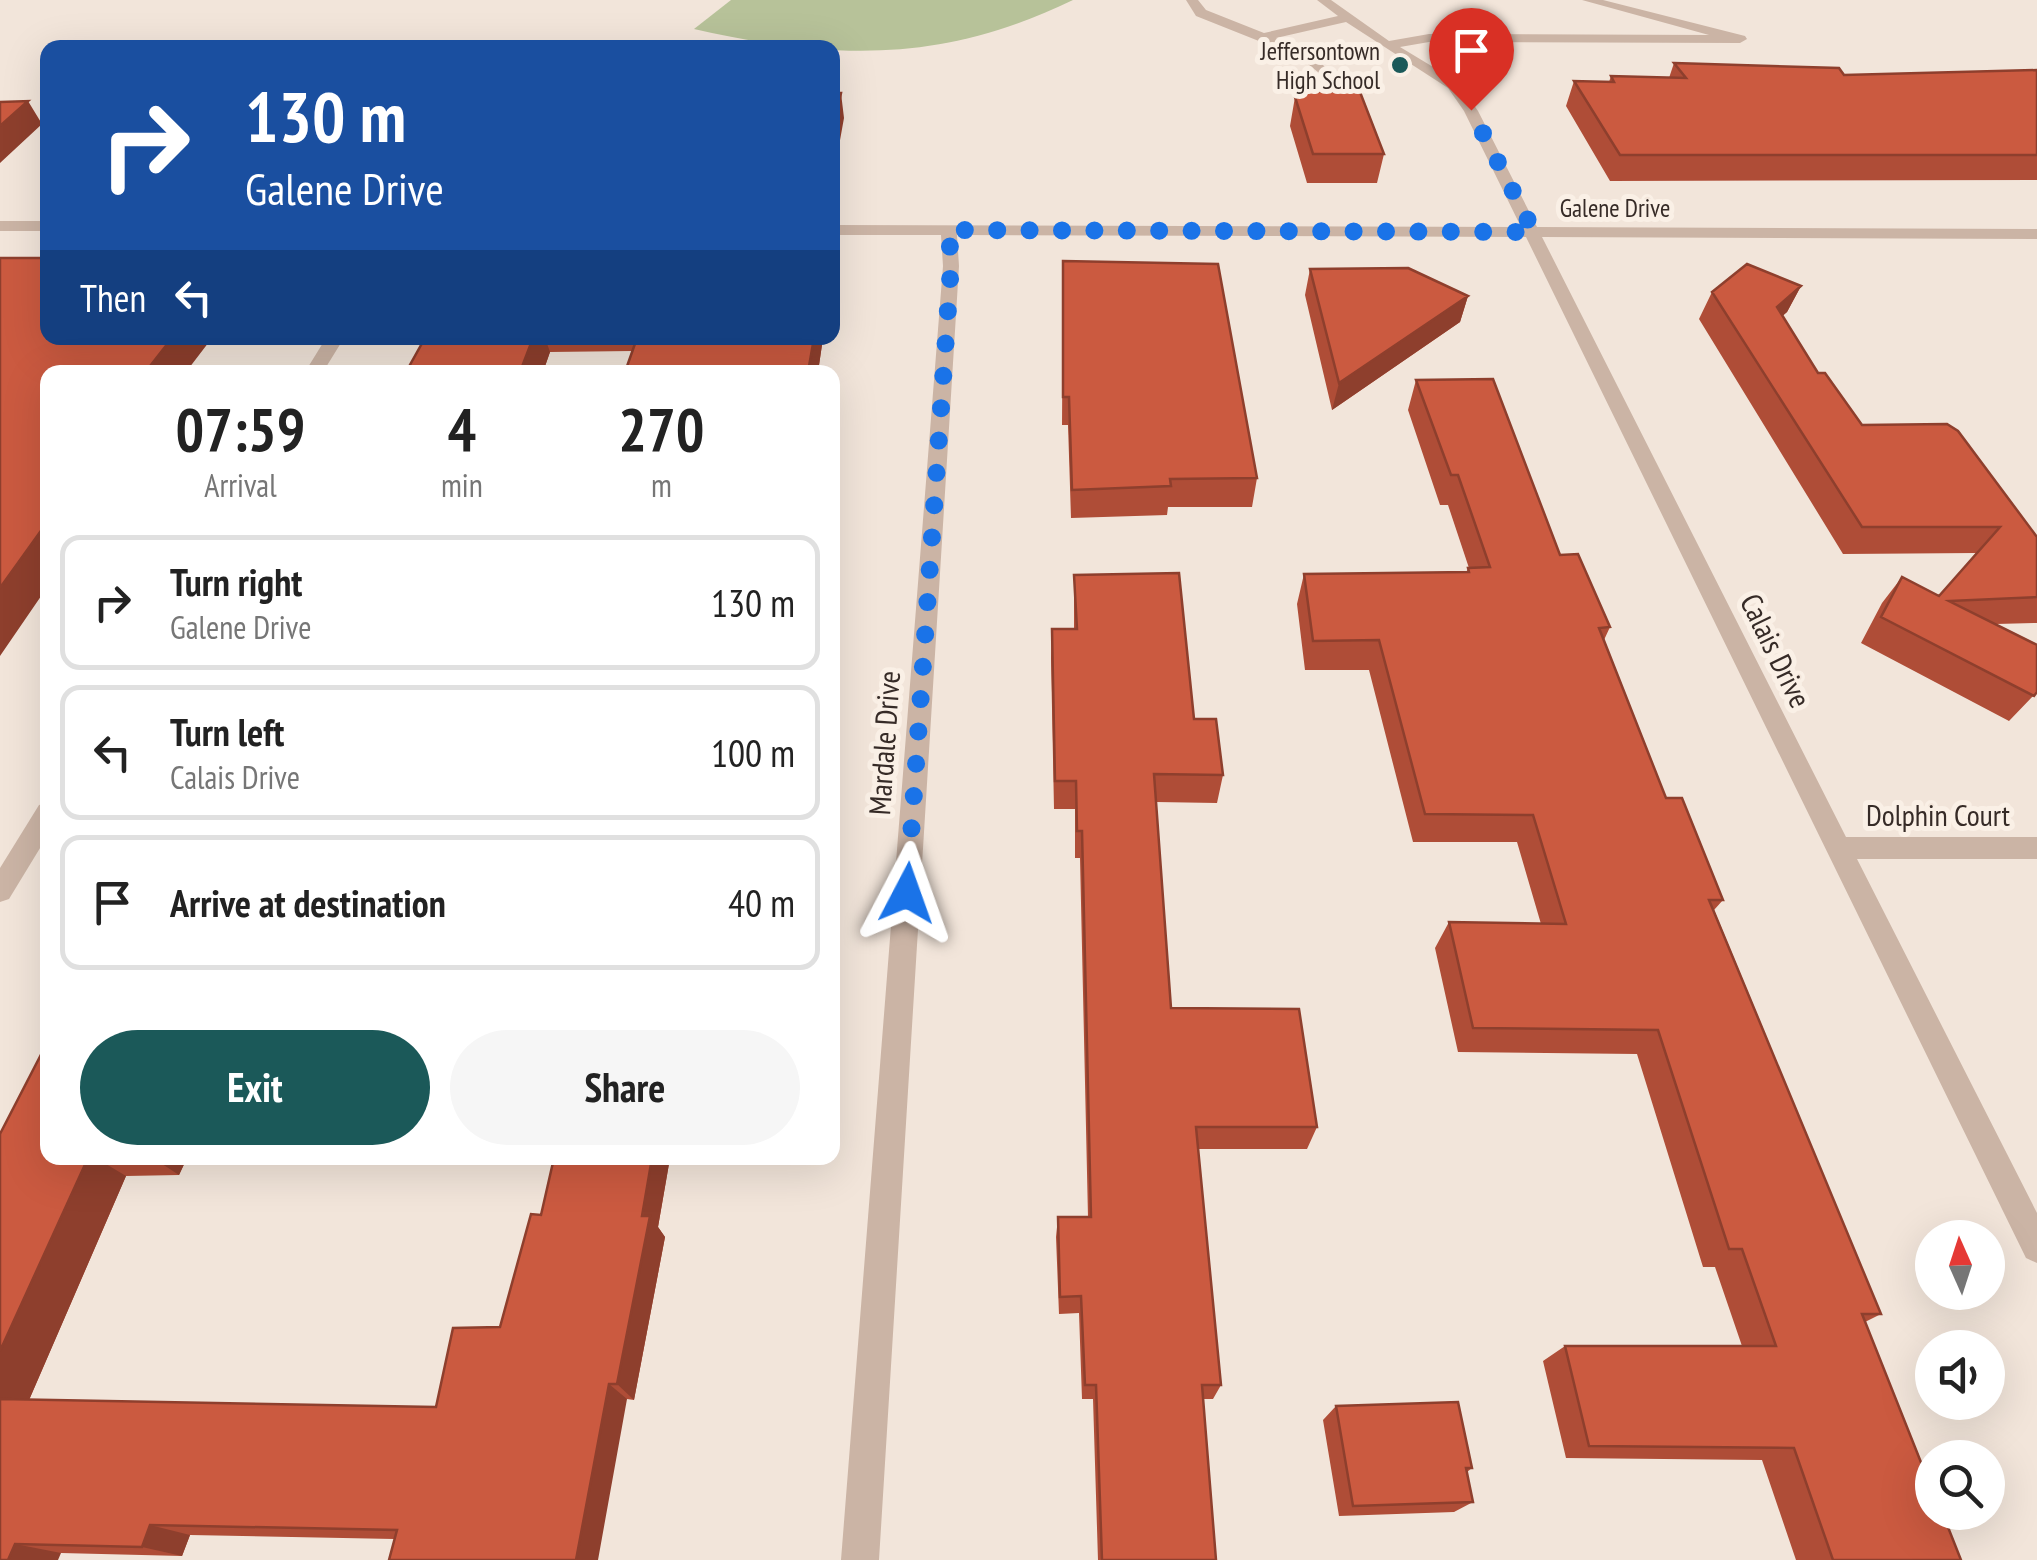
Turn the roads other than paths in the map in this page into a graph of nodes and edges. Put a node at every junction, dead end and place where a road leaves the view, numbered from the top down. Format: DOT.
graph roads {
  1 [pos="1192,0"];
  2 [pos="1323,0"];
  3 [pos="1588,0"];
  4 [pos="1348,18"];
  5 [pos="1265,38"];
  6 [pos="1387,46"];
  7 [pos="1323,72"];
  8 [pos="0,226"];
  9 [pos="40,226"];
  10 [pos="840,230"];
  11 [pos="949,230"];
  12 [pos="1534,232"];
  13 [pos="2037,234"];
  14 [pos="40,825"];
  15 [pos="1838,848"];
  16 [pos="2037,848"];
  17 [pos="0,891"];
  18 [pos="2037,1247"];
  19 [pos="860,1560"];
  1 -- 5 [label="street"];
  2 -- 4 [label="street"];
  3 -- 6 [label="street"];
  4 -- 5 [label="street"];
  4 -- 6 [label="street"];
  5 -- 7 [label="street"];
  6 -- 12 [label="street, Calais Drive"];
  8 -- 9 [label="street"];
  10 -- 11 [label="street, Galene Drive"];
  11 -- 12 [label="street, Galene Drive"];
  11 -- 19 [label="street, Mardale Drive"];
  12 -- 13 [label="street, Galene Drive"];
  12 -- 15 [label="street, Calais Drive"];
  14 -- 17 [label="street"];
  15 -- 16 [label="street, Dolphin Court"];
  15 -- 18 [label="street, Calais Drive"];
}
